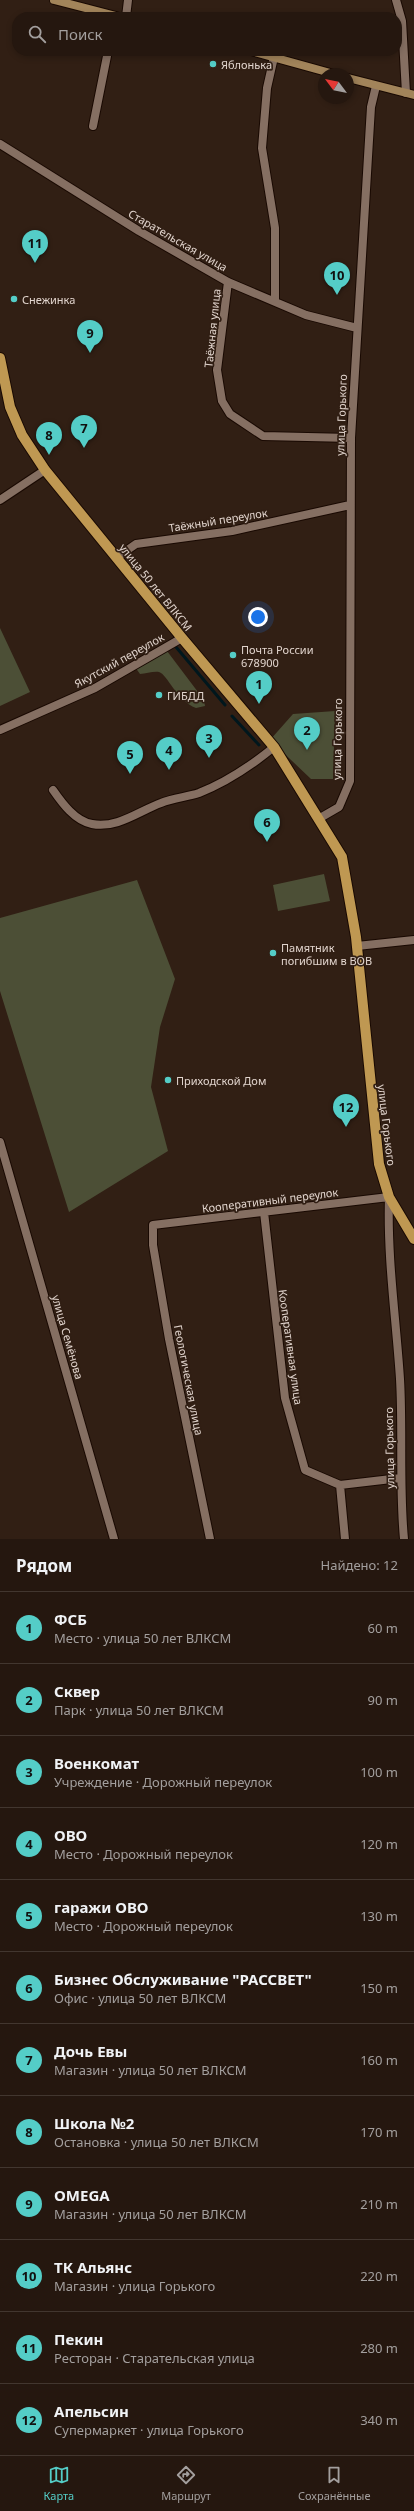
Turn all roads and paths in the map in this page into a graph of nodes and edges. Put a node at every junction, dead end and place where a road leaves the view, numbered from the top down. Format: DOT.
graph roads {
  1 [pos="54,0"];
  2 [pos="128,0"];
  3 [pos="396,0"];
  4 [pos="101,12"];
  5 [pos="127,12"];
  6 [pos="399,12"];
  7 [pos="402,21"];
  8 [pos="107,56"];
  9 [pos="270,56"];
  10 [pos="274,57"];
  11 [pos="318,69"];
  12 [pos="354,80"];
  13 [pos="376,86"];
  14 [pos="410,94"];
  15 [pos="93,126"];
  16 [pos="0,144"];
  17 [pos="228,282"];
  18 [pos="275,300"];
  19 [pos="357,328"];
  20 [pos="0,358"];
  21 [pos="351,438"];
  22 [pos="45,470"];
  23 [pos="0,500"];
  24 [pos="350,505"];
  25 [pos="116,558"];
  26 [pos="182,638"];
  27 [pos="0,730"];
  28 [pos="274,747"];
  29 [pos="53,790"];
  30 [pos="320,818"];
  31 [pos="414,940"];
  32 [pos="357,946"];
  33 [pos="0,1142"];
  34 [pos="389,1197"];
  35 [pos="264,1212"];
  36 [pos="152,1225"];
  37 [pos="414,1239"];
  38 [pos="400,1478"];
  39 [pos="340,1485"];
  40 [pos="114,1539"];
  41 [pos="210,1539"];
  42 [pos="345,1539"];
  43 [pos="404,1539"];
  1 -- 4 [label="main road"];
  2 -- 5 [label="street"];
  3 -- 6 [label="street"];
  7 -- 14 [label="street"];
  8 -- 15 [label="street"];
  9 -- 10 [label="main road"];
  10 -- 11 [label="main road"];
  10 -- 18 [label="street"];
  12 -- 13 [label="main road"];
  13 -- 14 [label="main road"];
  13 -- 19 [label="street, улица Горького"];
  16 -- 17 [label="street, Старательская улица"];
  17 -- 18 [label="street, Старательская улица"];
  17 -- 21 [label="street, Таёжная улица"];
  18 -- 19 [label="street, Старательская улица"];
  19 -- 21 [label="street, улица Горького"];
  20 -- 22 [label="main road, улица 50 лет ВЛКСМ"];
  21 -- 24 [label="street, улица Горького"];
  22 -- 23 [label="street"];
  22 -- 25 [label="main road, улица 50 лет ВЛКСМ"];
  24 -- 25 [label="street, Таёжный переулок"];
  24 -- 30 [label="street, улица Горького"];
  25 -- 26 [label="main road, улица 50 лет ВЛКСМ"];
  26 -- 27 [label="street, Якутский переулок"];
  26 -- 28 [label="main road, улица 50 лет ВЛКСМ"];
  28 -- 29 [label="street"];
  28 -- 30 [label="main road, улица 50 лет ВЛКСМ"];
  30 -- 32 [label="main road, улица Горького"];
  31 -- 32 [label="street"];
  32 -- 34 [label="main road, улица Горького"];
  33 -- 40 [label="street, улица Семёнова"];
  34 -- 35 [label="street, Кооперативный переулок"];
  34 -- 37 [label="main road"];
  34 -- 38 [label="street, улица Горького"];
  35 -- 36 [label="street, Кооперативный переулок"];
  35 -- 39 [label="street, Кооперативная улица"];
  36 -- 41 [label="street, Геологическая улица"];
  38 -- 39 [label="street, Кооперативная улица"];
  38 -- 43 [label="street, улица Горького"];
  39 -- 42 [label="street"];
}
